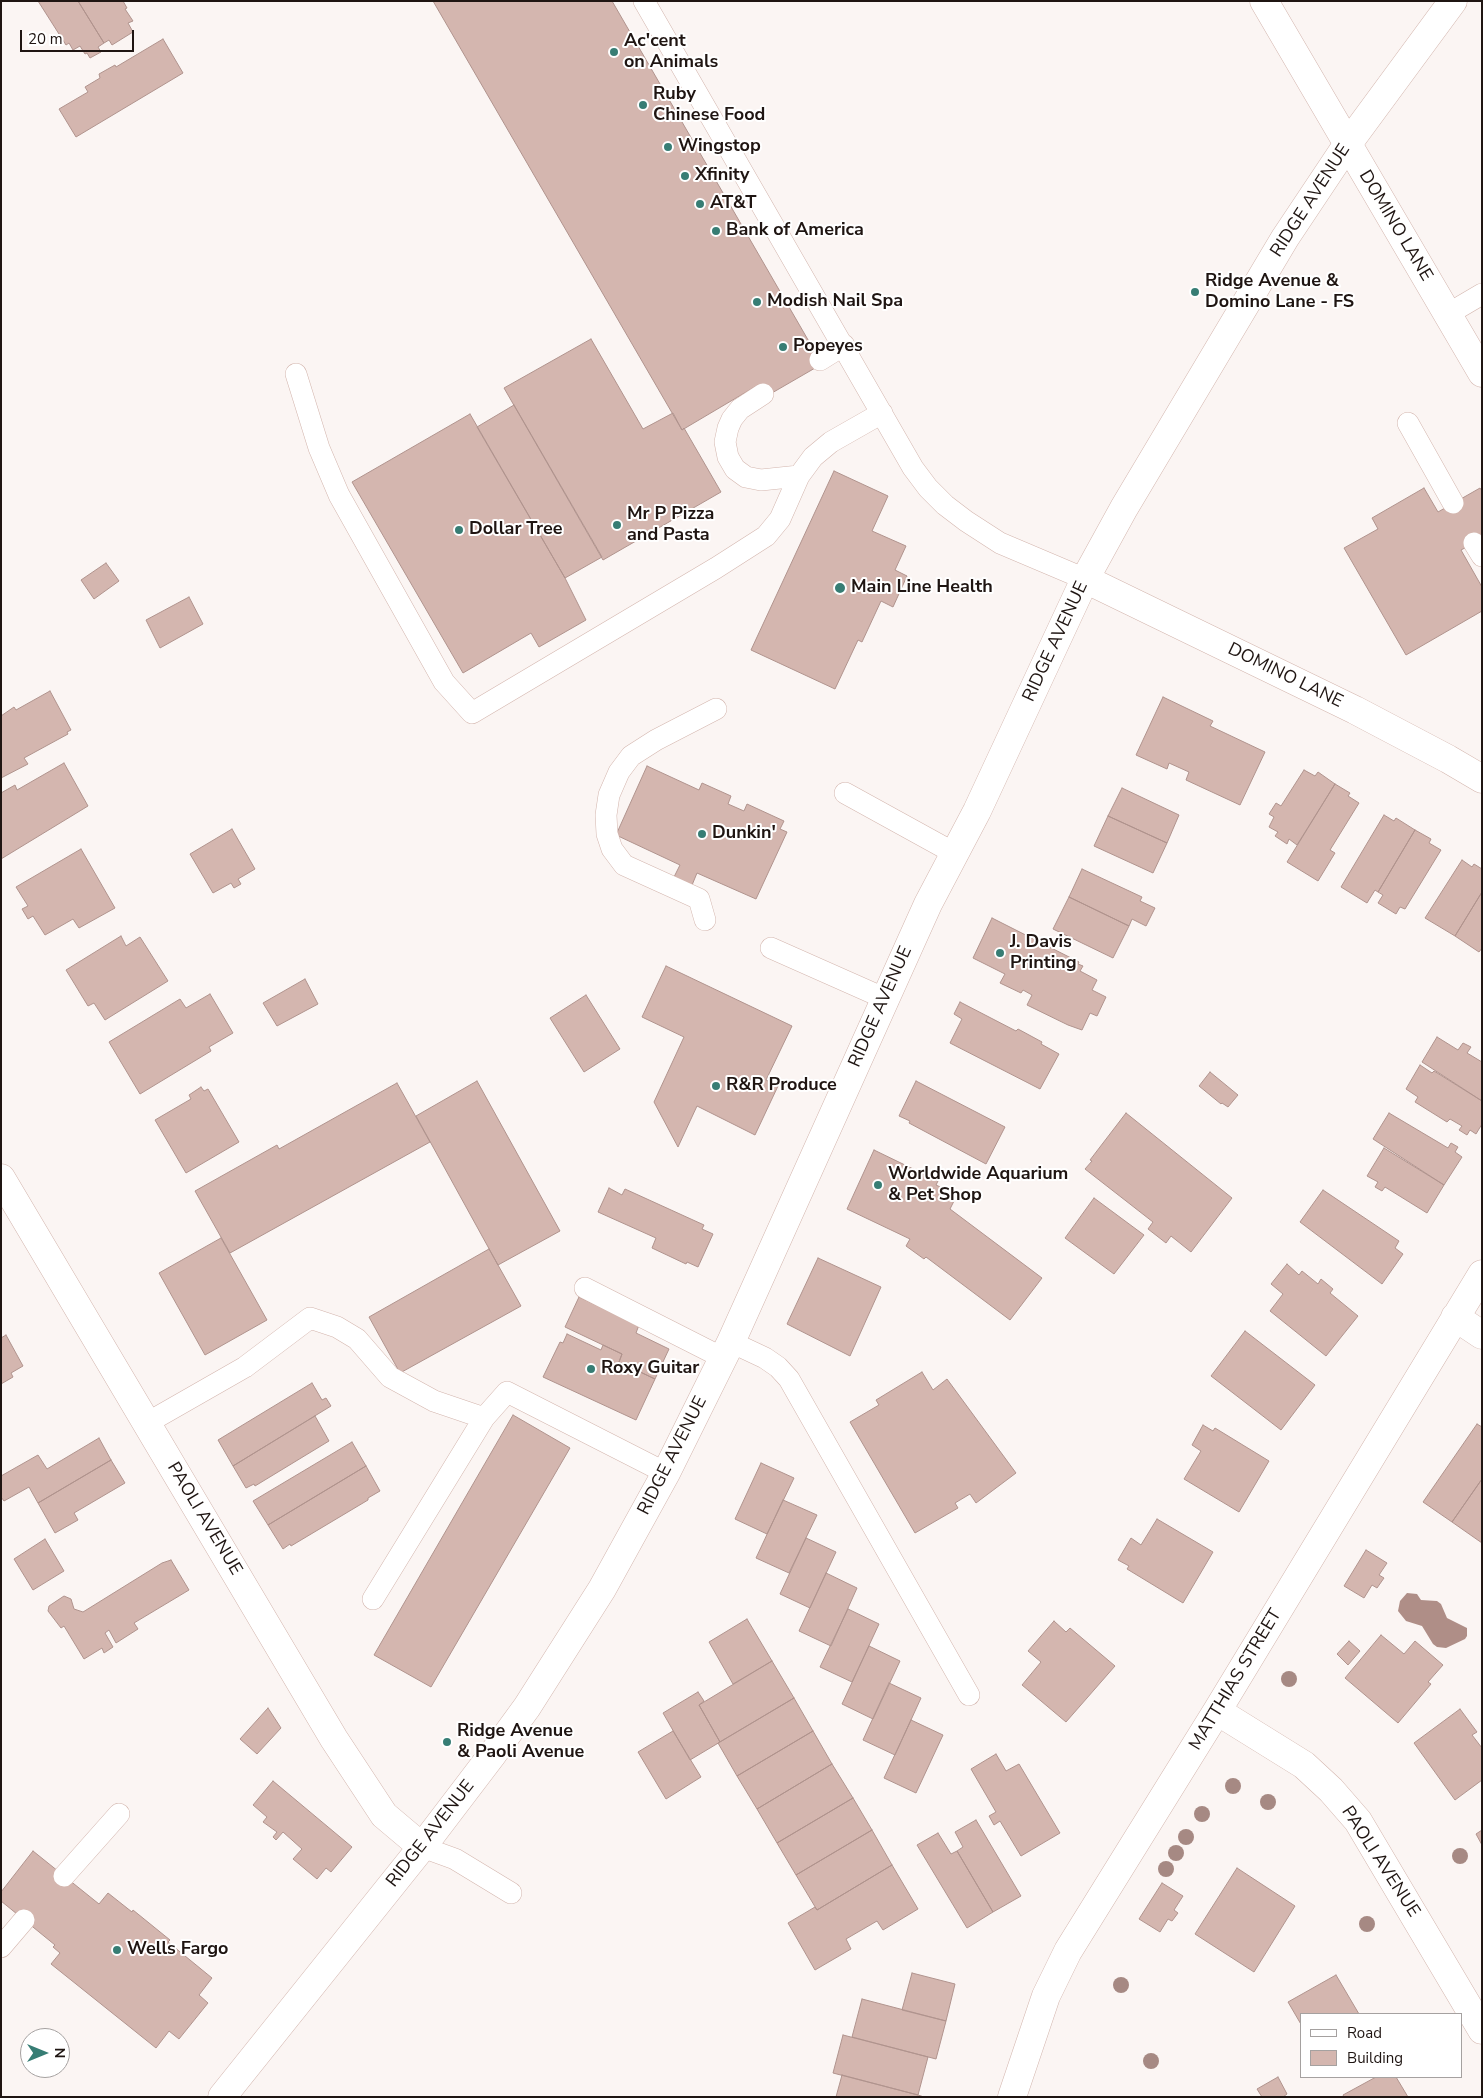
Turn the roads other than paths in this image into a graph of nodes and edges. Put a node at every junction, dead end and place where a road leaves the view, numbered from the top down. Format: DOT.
graph roads {
  1 [pos="644,1"];
  2 [pos="1264,1"];
  3 [pos="1453,1"];
  4 [pos="1347,145"];
  5 [pos="1482,294"];
  6 [pos="1448,314"];
  7 [pos="844,346"];
  8 [pos="820,360"];
  9 [pos="1482,373"];
  10 [pos="296,374"];
  11 [pos="763,394"];
  12 [pos="882,413"];
  13 [pos="1408,424"];
  14 [pos="799,476"];
  15 [pos="1453,503"];
  16 [pos="1086,579"];
  17 [pos="716,709"];
  18 [pos="1482,779"];
  19 [pos="845,793"];
  20 [pos="954,853"];
  21 [pos="705,920"];
  22 [pos="771,948"];
  23 [pos="886,999"];
  24 [pos="1,1178"];
  25 [pos="1482,1274"];
  26 [pos="585,1288"];
  27 [pos="1455,1316"];
  28 [pos="1482,1335"];
  29 [pos="727,1350"];
  30 [pos="484,1418"];
  31 [pos="147,1423"];
  32 [pos="666,1473"];
  33 [pos="373,1599"];
  34 [pos="969,1695"];
  35 [pos="1217,1711"];
  36 [pos="119,1814"];
  37 [pos="422,1847"];
  38 [pos="64,1876"];
  39 [pos="511,1893"];
  40 [pos="24,1920"];
  41 [pos="1,1947"];
  42 [pos="1482,2030"];
  43 [pos="222,2097"];
  44 [pos="1012,2097"];
  1 -- 7 [label="lane"];
  2 -- 4 [label="street, DOMINO LANE"];
  3 -- 4 [label="street, RIDGE AVENUE"];
  4 -- 6 [label="street, DOMINO LANE"];
  4 -- 16 [label="street, RIDGE AVENUE"];
  5 -- 6 [label="lane"];
  6 -- 9 [label="street, DOMINO LANE"];
  7 -- 8 [label="lane"];
  7 -- 12 [label="lane"];
  10 -- 14 [label="lane"];
  11 -- 14 [label="lane"];
  12 -- 14 [label="lane"];
  12 -- 16 [label="lane"];
  13 -- 15 [label="lane"];
  16 -- 18 [label="street, DOMINO LANE"];
  16 -- 20 [label="street, RIDGE AVENUE"];
  17 -- 21 [label="lane"];
  19 -- 20 [label="lane"];
  20 -- 23 [label="street, RIDGE AVENUE"];
  22 -- 23 [label="lane"];
  23 -- 29 [label="street, RIDGE AVENUE"];
  24 -- 31 [label="street, PAOLI AVENUE"];
  25 -- 27 [label="street, MATTHIAS STREET"];
  26 -- 29 [label="lane"];
  27 -- 28 [label="street"];
  27 -- 35 [label="street, MATTHIAS STREET"];
  29 -- 32 [label="street, RIDGE AVENUE"];
  29 -- 34 [label="lane"];
  30 -- 31 [label="lane"];
  30 -- 32 [label="lane"];
  30 -- 33 [label="lane"];
  31 -- 37 [label="street, PAOLI AVENUE"];
  32 -- 37 [label="street, RIDGE AVENUE"];
  35 -- 42 [label="street, PAOLI AVENUE"];
  35 -- 44 [label="street, MATTHIAS STREET"];
  36 -- 38 [label="lane"];
  37 -- 39 [label="lane"];
  37 -- 43 [label="street, RIDGE AVENUE"];
  40 -- 41 [label="lane"];
}
